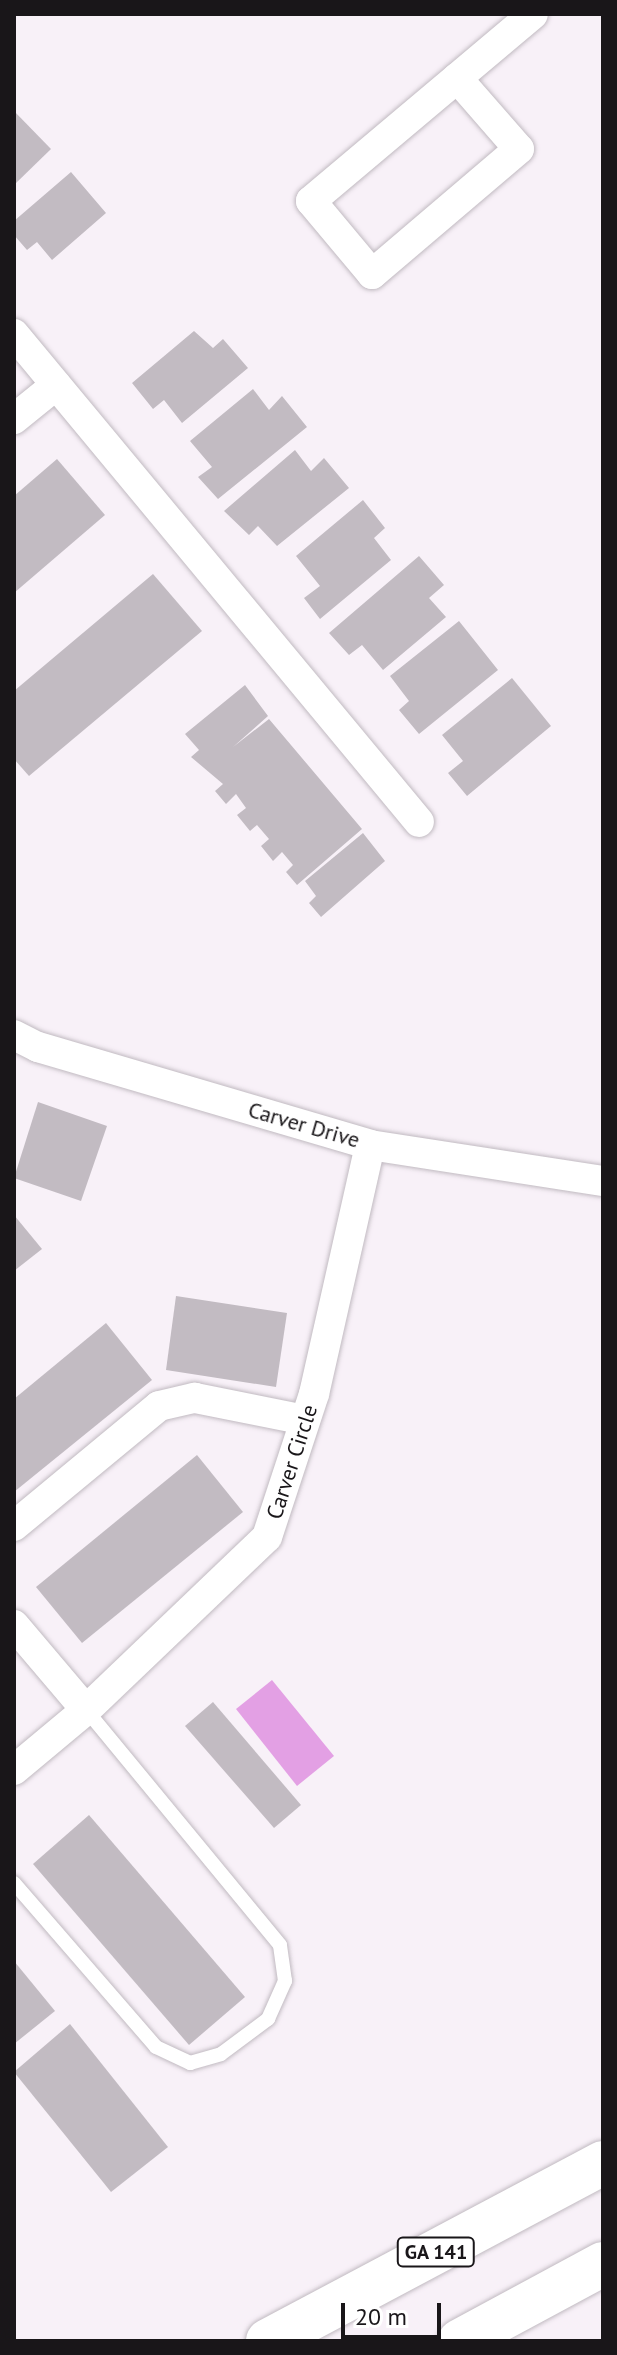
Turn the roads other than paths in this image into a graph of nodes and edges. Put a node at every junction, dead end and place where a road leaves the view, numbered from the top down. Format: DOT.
graph roads {
  1 [pos="533,14"];
  2 [pos="457,78"];
  3 [pos="14,334"];
  4 [pos="56,385"];
  5 [pos="14,419"];
  6 [pos="419,822"];
  7 [pos="14,1035"];
  8 [pos="370,1145"];
  9 [pos="603,1181"];
  10 [pos="305,1420"];
  11 [pos="14,1526"];
  12 [pos="14,1625"];
  13 [pos="86,1710"];
  14 [pos="14,1770"];
  15 [pos="14,1883"];
  16 [pos="603,2163"];
  17 [pos="603,2264"];
  18 [pos="268,2341"];
  19 [pos="460,2341"];
  1 -- 2 [label="street"];
  2 -- 2 [label="street"];
  3 -- 4 [label="street"];
  4 -- 5 [label="street"];
  4 -- 6 [label="street"];
  7 -- 8 [label="street, Carver Drive"];
  8 -- 9 [label="street, Carver Drive"];
  8 -- 10 [label="street, Carver Circle"];
  10 -- 11 [label="street"];
  10 -- 13 [label="street, Carver Circle"];
  12 -- 13 [label="street"];
  13 -- 14 [label="street, Carver Circle"];
  13 -- 15 [label="lane"];
  16 -- 18 [label="highway, GA 141"];
  17 -- 19 [label="highway"];
}
